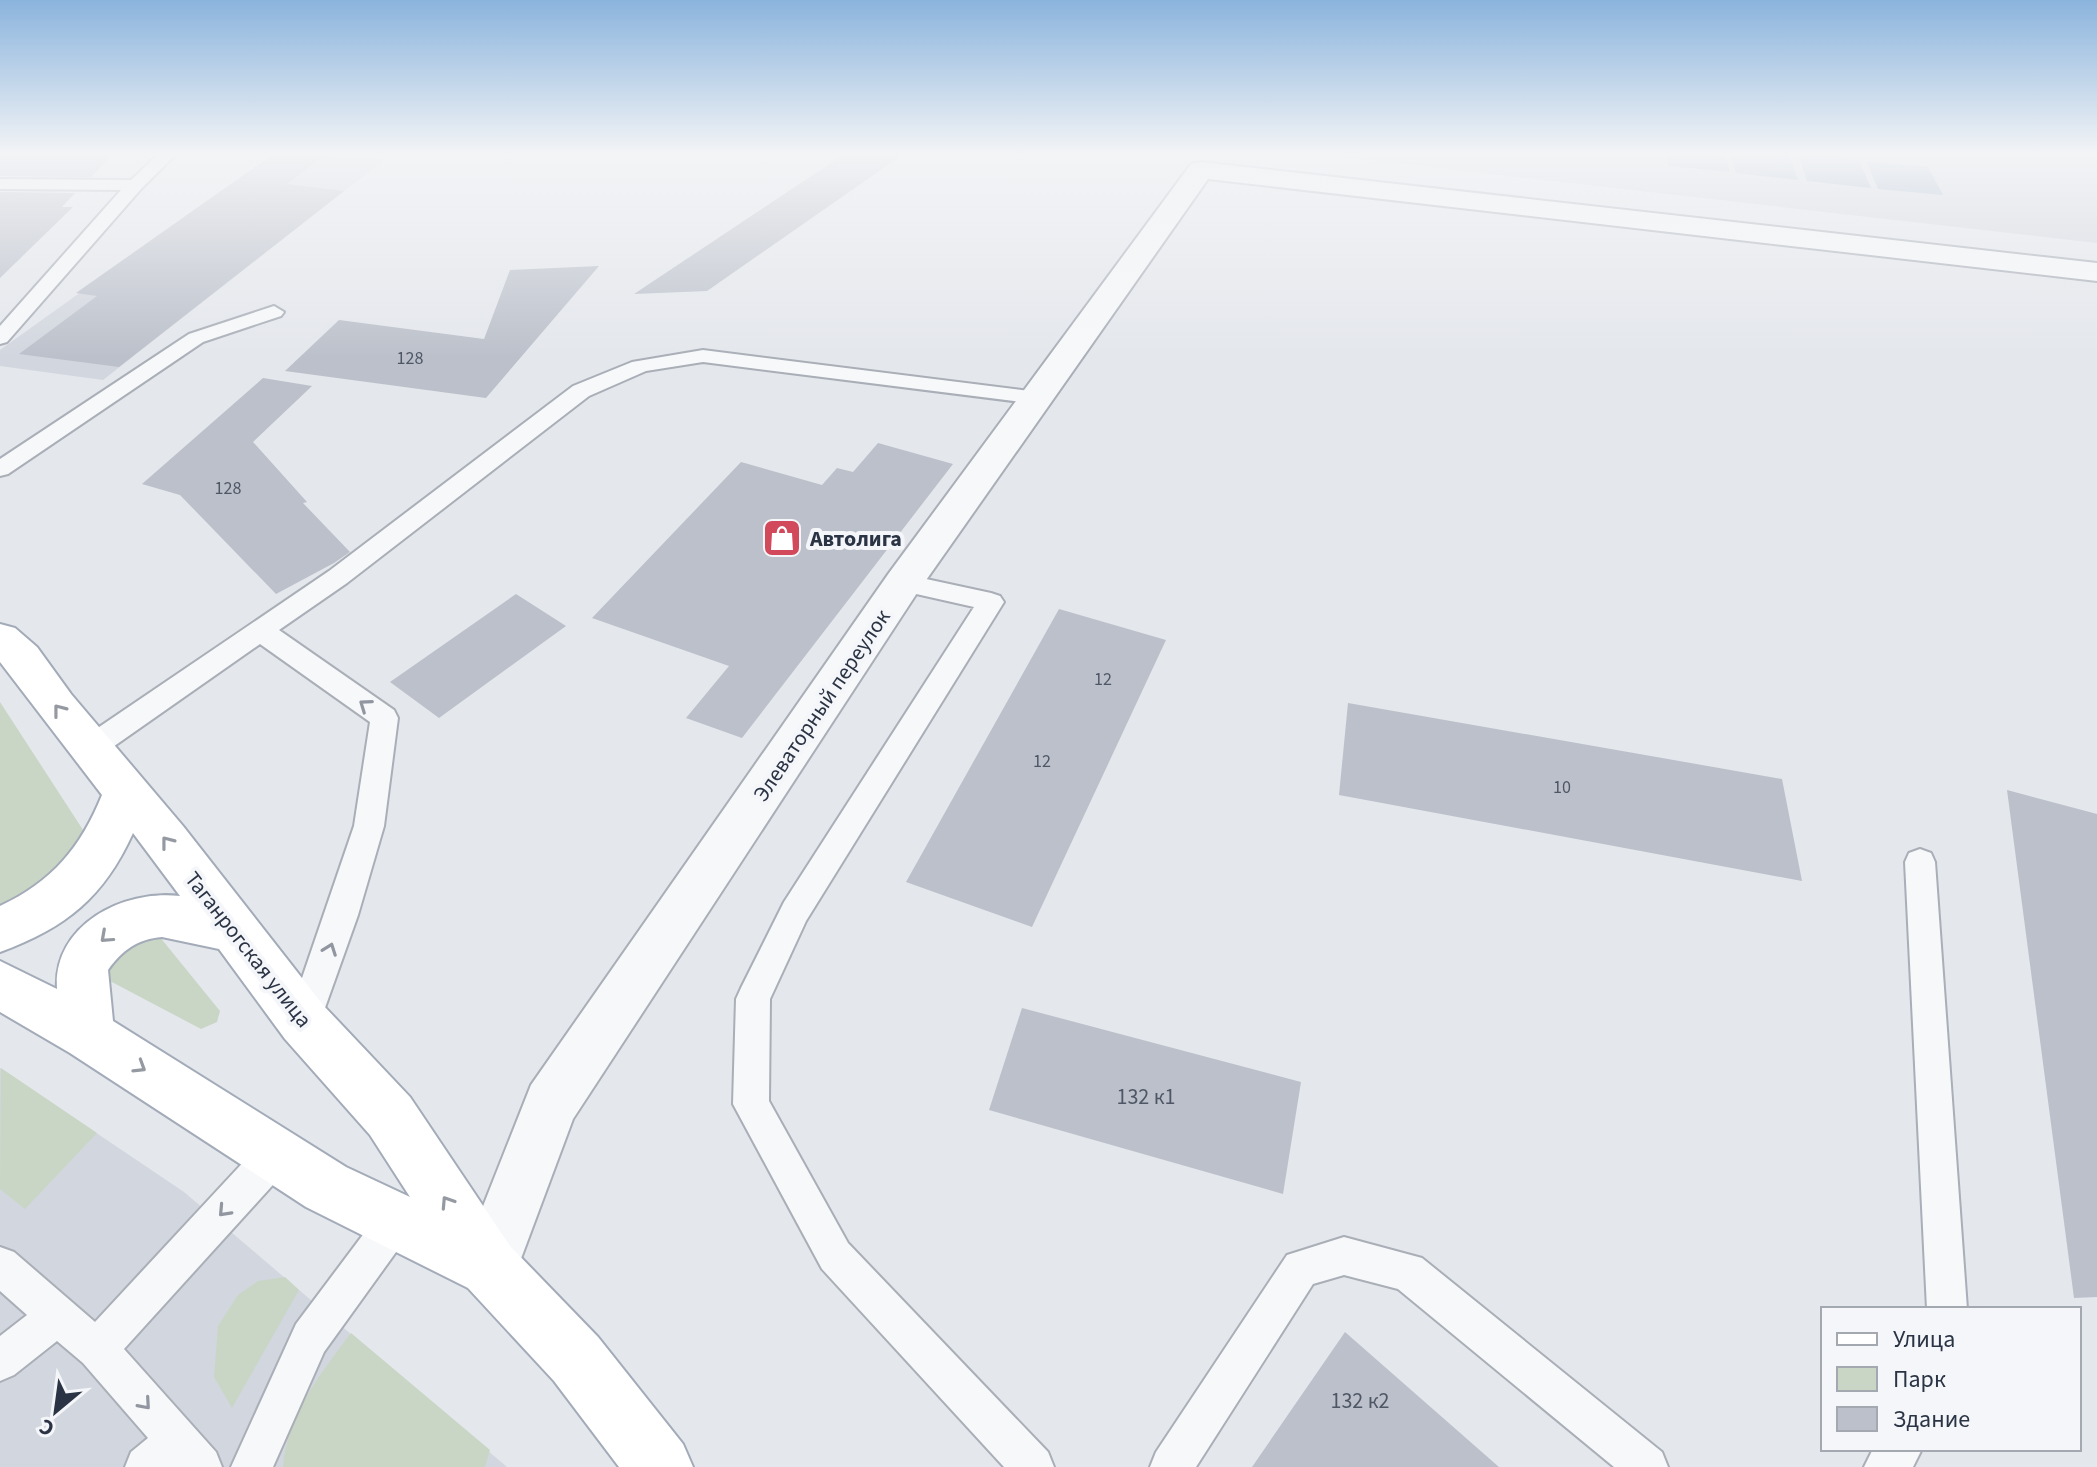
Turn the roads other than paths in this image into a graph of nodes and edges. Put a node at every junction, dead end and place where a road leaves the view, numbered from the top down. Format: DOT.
graph roads {
  1 [pos="103,221"];
  2 [pos="1164,221"];
  3 [pos="1653,221"];
  4 [pos="2097,272"];
  5 [pos="274,312"];
  6 [pos="0,338"];
  7 [pos="1037,398"];
  8 [pos="0,469"];
  9 [pos="903,583"];
  10 [pos="260,630"];
  11 [pos="0,639"];
  12 [pos="90,748"];
  13 [pos="126,792"];
  14 [pos="1920,862"];
  15 [pos="0,930"];
  16 [pos="231,930"];
  17 [pos="0,985"];
  18 [pos="304,1022"];
  19 [pos="89,1035"];
  20 [pos="277,1153"];
  21 [pos="396,1221"];
  22 [pos="0,1266"];
  23 [pos="489,1267"];
  24 [pos="1947,1307"];
  25 [pos="58,1315"];
  26 [pos="97,1349"];
  27 [pos="0,1361"];
  28 [pos="1899,1451"];
  29 [pos="175,1458"];
  30 [pos="252,1467"];
  31 [pos="660,1467"];
  32 [pos="1033,1467"];
  33 [pos="1171,1467"];
  34 [pos="1647,1467"];
  35 [pos="1885,1467"];
  1 -- 6 [label="lane"];
  2 -- 7 [label="street, Элеваторный переулок"];
  3 -- 4 [label="street, Элеваторный переулок"];
  5 -- 8 [label="lane"];
  7 -- 9 [label="street, Элеваторный переулок"];
  7 -- 10 [label="lane"];
  9 -- 23 [label="street, Элеваторный переулок"];
  9 -- 32 [label="lane"];
  10 -- 12 [label="lane"];
  18 -- 10 [label="lane, one-way"];
  12 -- 11 [label="main road, Таганрогская улица, one-way"];
  12 -- 13 [label="main road, Таганрогская улица"];
  13 -- 15 [label="main road"];
  16 -- 13 [label="main road, Таганрогская улица, one-way"];
  14 -- 24 [label="lane"];
  16 -- 18 [label="main road, Таганрогская улица"];
  16 -- 19 [label="main road, one-way"];
  17 -- 19 [label="main road, Таганрогская улица"];
  23 -- 18 [label="main road, Таганрогская улица, one-way"];
  19 -- 20 [label="main road, Таганрогская улица, one-way"];
  20 -- 21 [label="main road, Таганрогская улица"];
  20 -- 26 [label="lane, one-way"];
  21 -- 23 [label="main road, Таганрогская улица"];
  21 -- 30 [label="lane"];
  22 -- 25 [label="lane"];
  23 -- 31 [label="main road, Таганрогская улица"];
  25 -- 26 [label="lane"];
  25 -- 27 [label="lane"];
  26 -- 29 [label="lane, one-way"];
  28 -- 35 [label="lane"];
  33 -- 34 [label="lane"];
}
